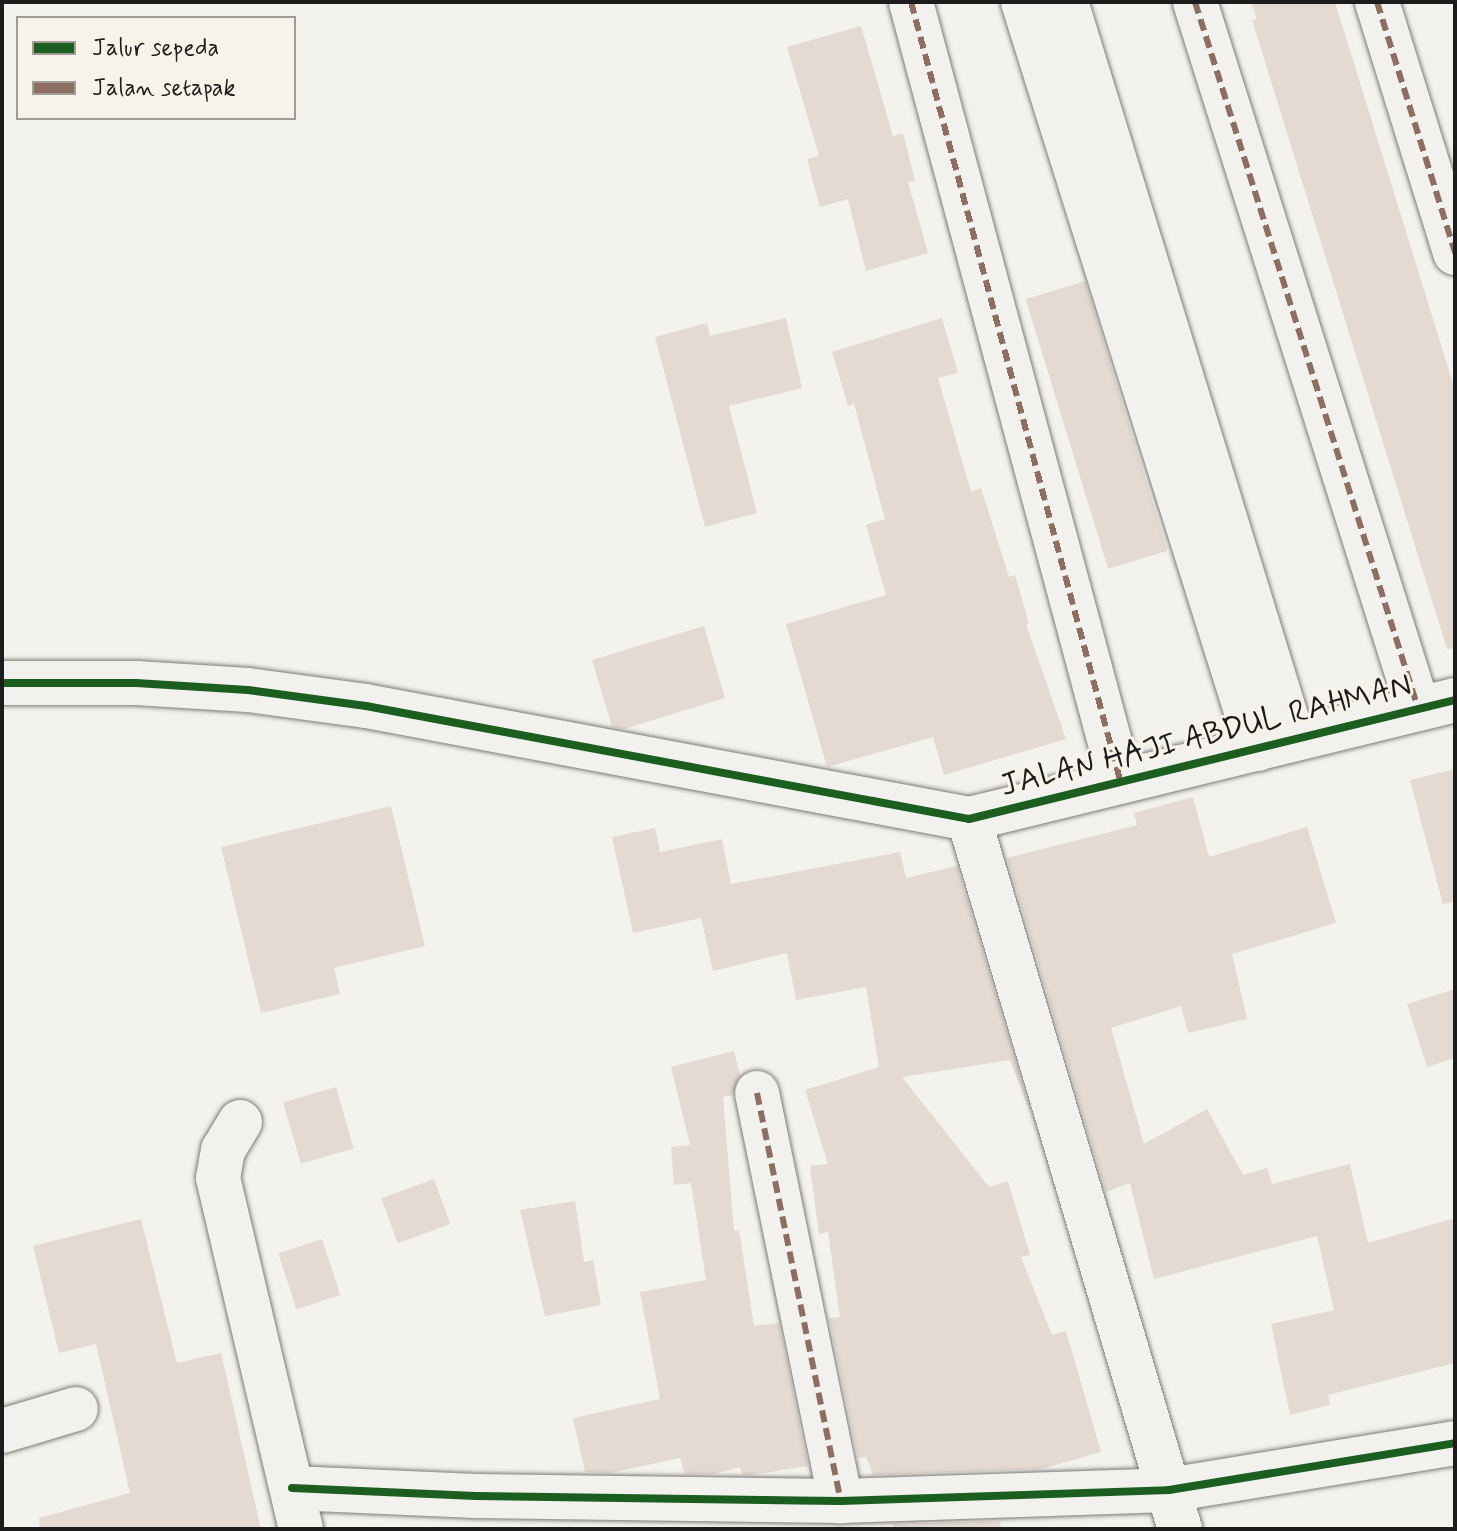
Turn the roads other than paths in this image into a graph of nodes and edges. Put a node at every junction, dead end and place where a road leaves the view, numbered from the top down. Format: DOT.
graph roads {
  1 [pos="911,2"];
  2 [pos="1023,2"];
  3 [pos="1066,2"];
  4 [pos="1195,2"];
  5 [pos="1377,2"];
  6 [pos="1455,253"];
  7 [pos="2,683"];
  8 [pos="1436,704"];
  9 [pos="1275,744"];
  10 [pos="1120,780"];
  11 [pos="969,819"];
  12 [pos="757,1093"];
  13 [pos="240,1122"];
  14 [pos="76,1409"];
  15 [pos="2,1431"];
  16 [pos="1455,1443"];
  17 [pos="841,1501"];
  18 [pos="297,1509"];
  19 [pos="1175,1510"];
  20 [pos="475,1512"];
  1 -- 10 [label="street"];
  2 -- 9 [label="street"];
  3 -- 9 [label="street"];
  4 -- 8 [label="street"];
  5 -- 6 [label="street"];
  7 -- 11 [label="street"];
  8 -- 9 [label="street, JALAN HAJI ABDUL RAHMAN"];
  9 -- 10 [label="street, JALAN HAJI ABDUL RAHMAN"];
  10 -- 11 [label="street, JALAN HAJI ABDUL RAHMAN"];
  11 -- 19 [label="street"];
  12 -- 17 [label="street"];
  13 -- 18 [label="street"];
  14 -- 15 [label="street"];
  16 -- 19 [label="street"];
  17 -- 19 [label="street"];
  17 -- 20 [label="street"];
  18 -- 20 [label="street"];
}
